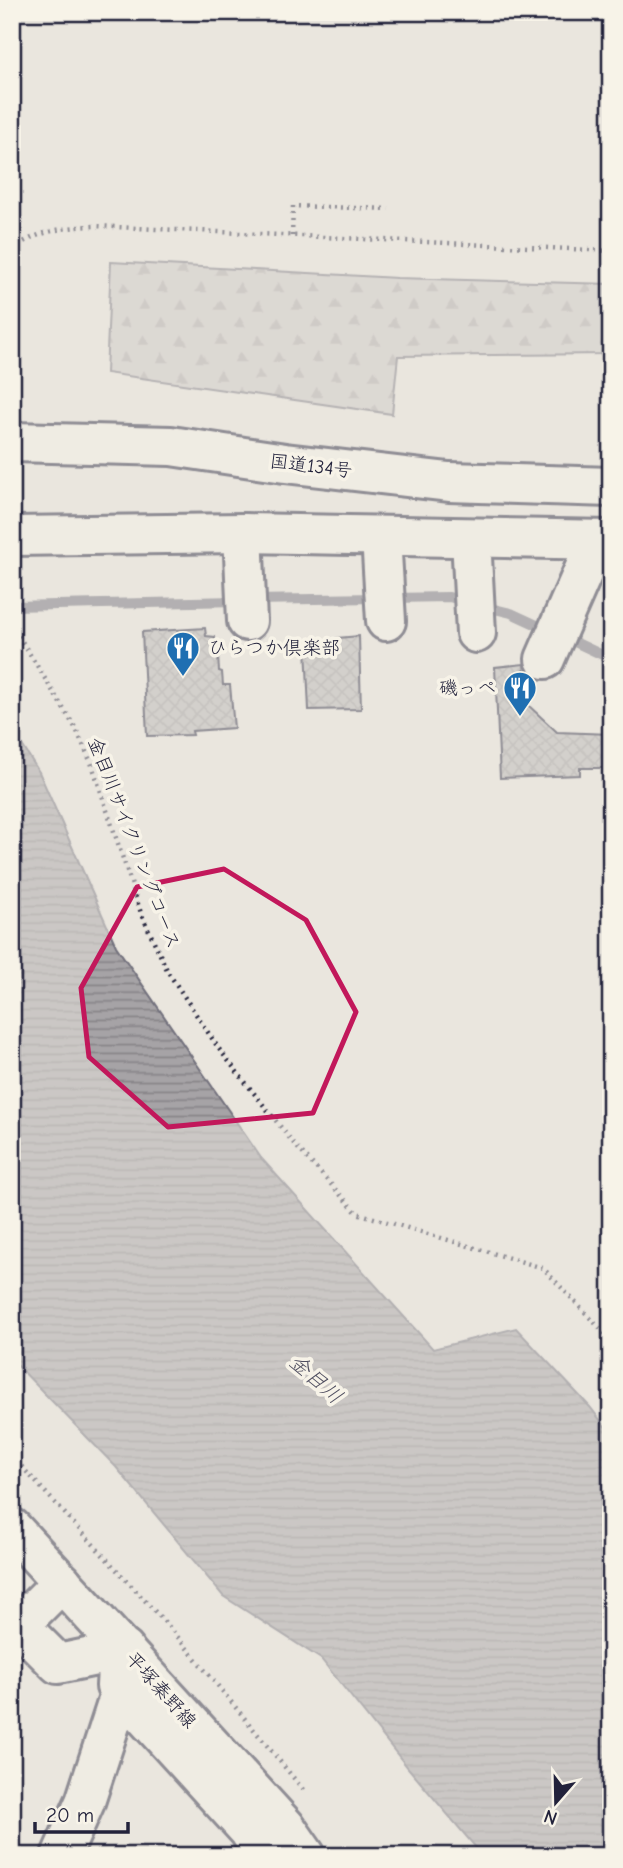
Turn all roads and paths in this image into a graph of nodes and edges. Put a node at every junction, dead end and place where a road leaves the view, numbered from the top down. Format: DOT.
graph roads {
  1 [pos="389,209"];
  2 [pos="292,236"];
  3 [pos="12,249"];
  4 [pos="611,251"];
  5 [pos="12,442"];
  6 [pos="611,487"];
  7 [pos="243,533"];
  8 [pos="12,536"];
  9 [pos="381,536"];
  10 [pos="471,538"];
  11 [pos="604,540"];
  12 [pos="12,602"];
  13 [pos="385,603"];
  14 [pos="247,605"];
  15 [pos="475,616"];
  16 [pos="546,656"];
  17 [pos="611,1340"];
  18 [pos="12,1456"];
  19 [pos="12,1528"];
  20 [pos="62,1582"];
  21 [pos="125,1650"];
  22 [pos="121,1691"];
  23 [pos="314,1803"];
  24 [pos="323,1850"];
  25 [pos="61,1856"];
  26 [pos="264,1856"];
  27 [pos="346,1856"];
  1 -- 2 [label="path"];
  2 -- 3 [label="path"];
  2 -- 4 [label="path"];
  5 -- 6 [label="main road, 国道134号"];
  7 -- 8 [label="main road"];
  7 -- 9 [label="main road"];
  7 -- 14 [label="main road"];
  9 -- 10 [label="main road"];
  9 -- 13 [label="main road"];
  10 -- 11 [label="main road"];
  10 -- 15 [label="main road"];
  11 -- 16 [label="main road"];
  12 -- 17 [label="path, 金目川サイクリングコース"];
  18 -- 23 [label="path"];
  19 -- 20 [label="main road, 平塚秦野線"];
  20 -- 21 [label="main road, 平塚秦野線"];
  20 -- 21 [label="main road"];
  21 -- 22 [label="main road"];
  21 -- 24 [label="main road, 平塚秦野線"];
  22 -- 25 [label="main road"];
  22 -- 26 [label="main road"];
  24 -- 27 [label="path"];
}
